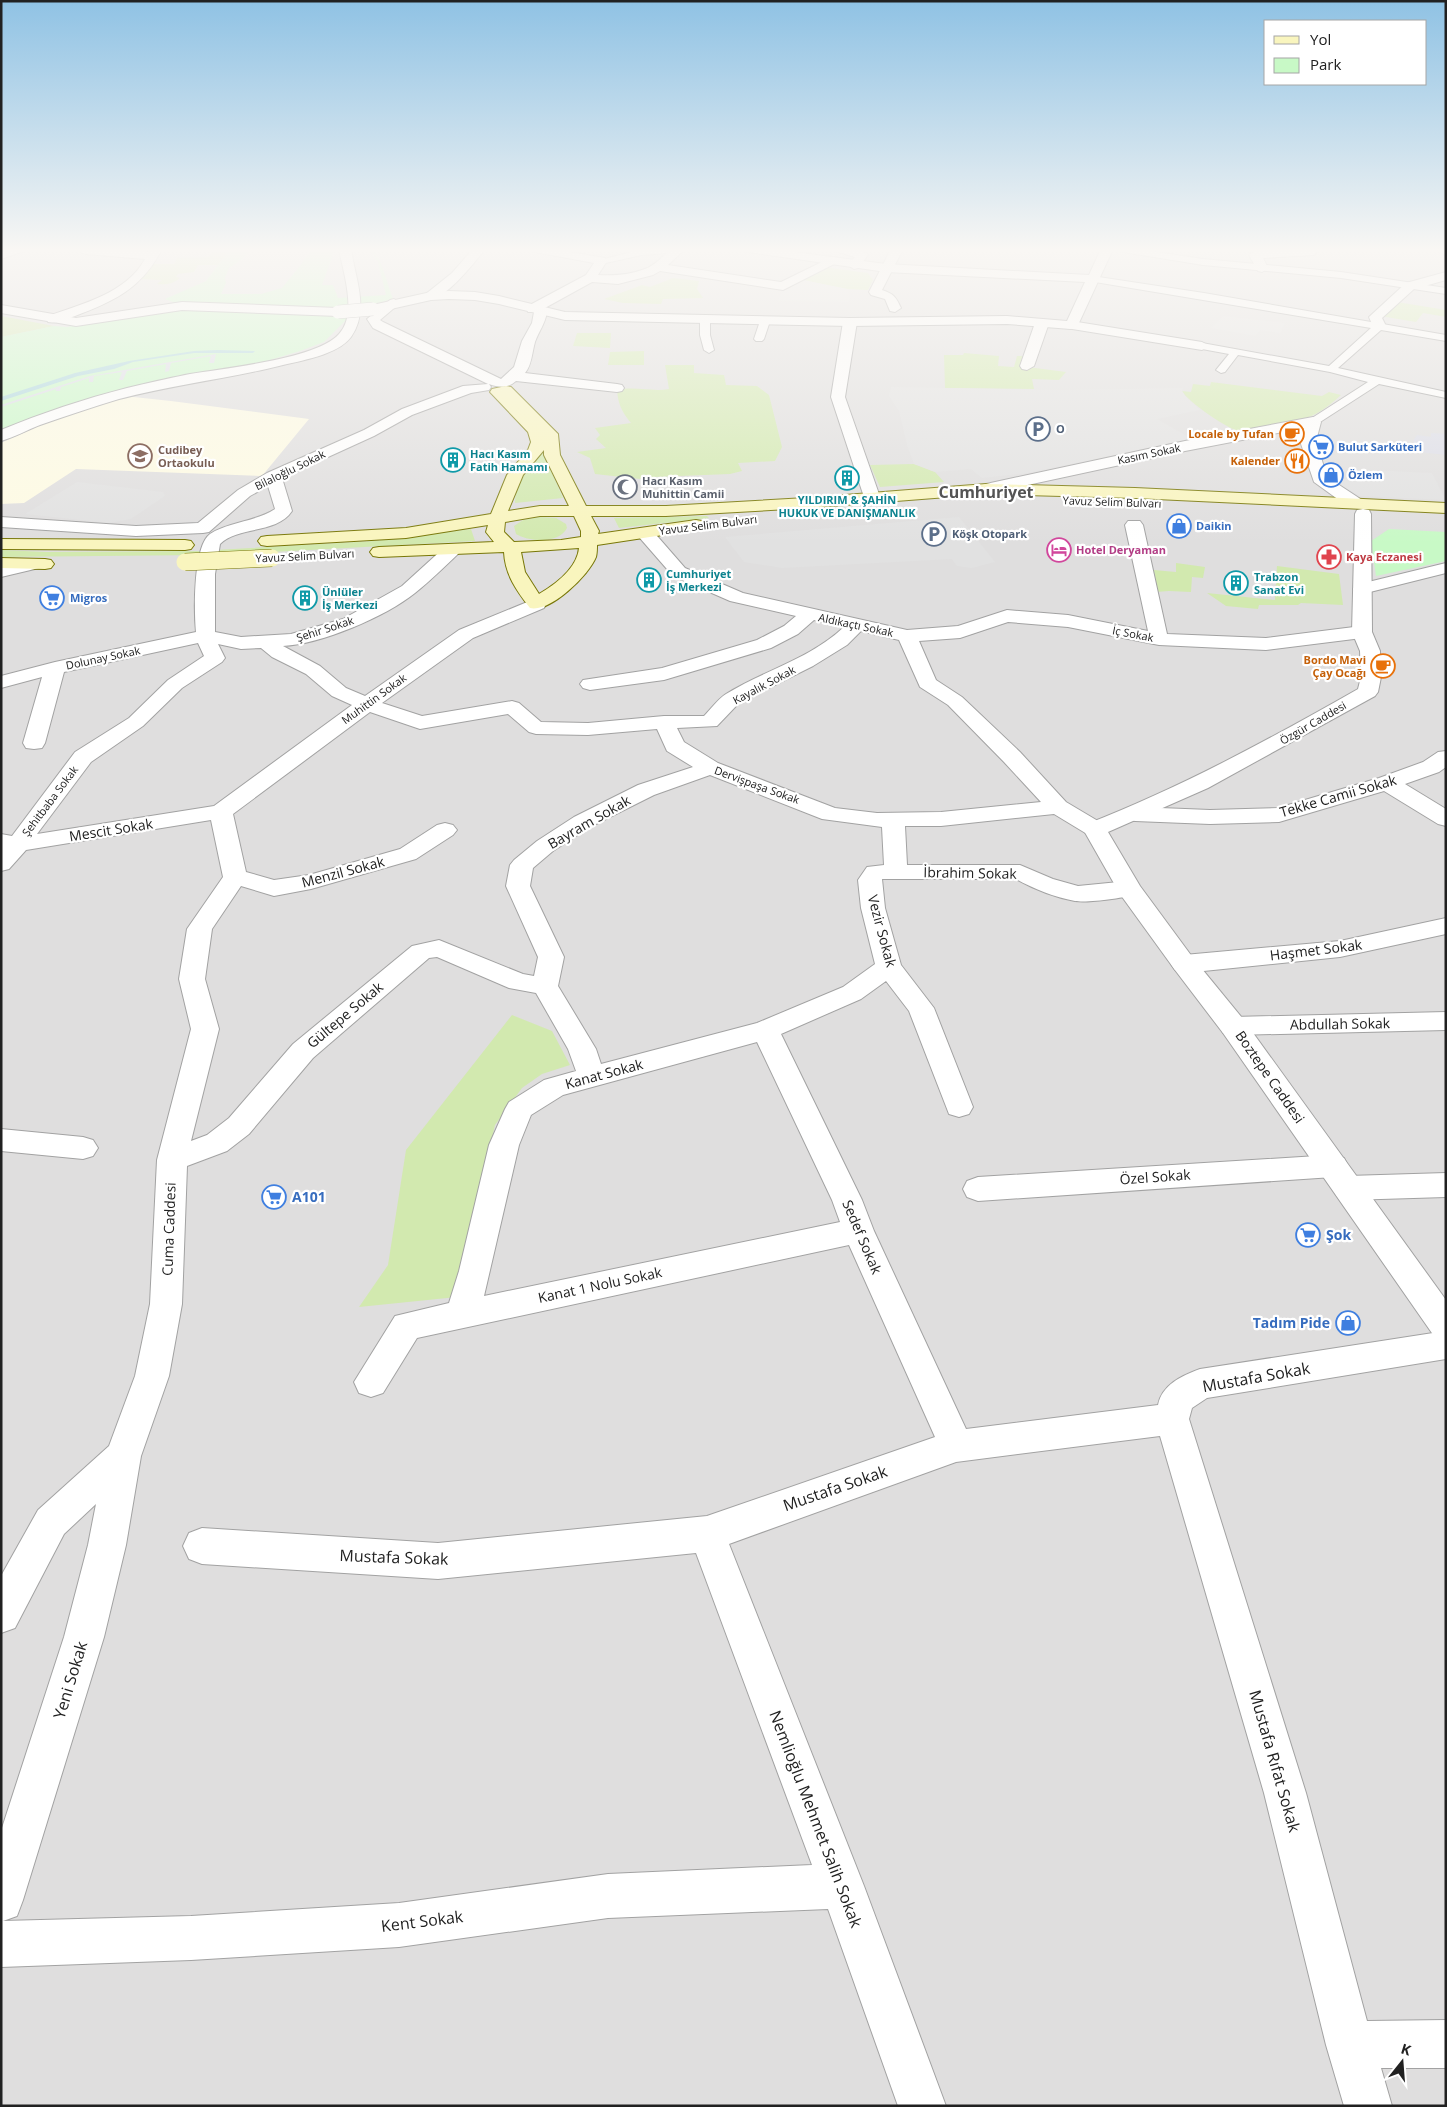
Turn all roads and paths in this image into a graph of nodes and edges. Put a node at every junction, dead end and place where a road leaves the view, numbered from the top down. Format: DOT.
graph roads {
  1 [pos="325,347"];
  2 [pos="423,347"];
  3 [pos="527,347"];
  4 [pos="846,347"];
  5 [pos="1034,347"];
  6 [pos="1210,347"];
  7 [pos="1355,347"];
  8 [pos="1236,352"];
  9 [pos="1028,366"];
  10 [pos="1331,369"];
  11 [pos="1221,370"];
  12 [pos="1377,381"];
  13 [pos="500,385"];
  14 [pos="617,388"];
  15 [pos="1446,395"];
  16 [pos="1313,422"];
  17 [pos="1,436"];
  18 [pos="544,450"];
  19 [pos="273,476"];
  20 [pos="986,489"];
  21 [pos="872,496"];
  22 [pos="1446,508"];
  23 [pos="1359,509"];
  24 [pos="580,512"];
  25 [pos="1446,518"];
  26 [pos="499,519"];
  27 [pos="3,523"];
  28 [pos="1134,525"];
  29 [pos="645,533"];
  30 [pos="588,540"];
  31 [pos="1,544"];
  32 [pos="49,546"];
  33 [pos="512,548"];
  34 [pos="270,550"];
  35 [pos="452,550"];
  36 [pos="362,553"];
  37 [pos="185,554"];
  38 [pos="292,557"];
  39 [pos="166,562"];
  40 [pos="62,563"];
  41 [pos="1,564"];
  42 [pos="33,564"];
  43 [pos="1446,568"];
  44 [pos="1,572"];
  45 [pos="1362,590"];
  46 [pos="537,604"];
  47 [pos="809,614"];
  48 [pos="858,624"];
  49 [pos="1362,632"];
  50 [pos="205,636"];
  51 [pos="908,636"];
  52 [pos="1159,639"];
  53 [pos="265,642"];
  54 [pos="55,668"];
  55 [pos="1,682"];
  56 [pos="590,684"];
  57 [pos="367,704"];
  58 [pos="664,722"];
  59 [pos="34,743"];
  60 [pos="1446,757"];
  61 [pos="710,768"];
  62 [pos="1387,783"];
  63 [pos="1058,808"];
  64 [pos="222,812"];
  65 [pos="1135,814"];
  66 [pos="1446,819"];
  67 [pos="893,820"];
  68 [pos="1095,829"];
  69 [pos="445,830"];
  70 [pos="10,843"];
  71 [pos="1,864"];
  72 [pos="896,872"];
  73 [pos="235,877"];
  74 [pos="1129,889"];
  75 [pos="1446,926"];
  76 [pos="1184,964"];
  77 [pos="888,967"];
  78 [pos="545,986"];
  79 [pos="1446,1021"];
  80 [pos="1233,1026"];
  81 [pos="765,1030"];
  82 [pos="592,1078"];
  83 [pos="959,1107"];
  84 [pos="1,1140"];
  85 [pos="82,1148"];
  86 [pos="172,1160"];
  87 [pos="1340,1177"];
  88 [pos="1446,1186"];
  89 [pos="978,1189"];
  90 [pos="858,1231"];
  91 [pos="462,1315"];
  92 [pos="1446,1326"];
  93 [pos="1446,1345"];
  94 [pos="370,1382"];
  95 [pos="1172,1419"];
  96 [pos="956,1446"];
  97 [pos="123,1456"];
  98 [pos="707,1534"];
  99 [pos="202,1546"];
  100 [pos="1,1614"];
  101 [pos="842,1886"];
  102 [pos="1,1900"];
  103 [pos="1,1944"];
  104 [pos="1446,2044"];
  105 [pos="1350,2045"];
  106 [pos="922,2106"];
  107 [pos="1368,2106"];
  1 -- 17 [label="street"];
  2 -- 13 [label="street"];
  3 -- 13 [label="street"];
  4 -- 21 [label="street"];
  5 -- 9 [label="street"];
  6 -- 8 [label="street"];
  7 -- 10 [label="street"];
  8 -- 10 [label="street"];
  8 -- 11 [label="street"];
  10 -- 12 [label="street"];
  12 -- 15 [label="street"];
  12 -- 16 [label="street"];
  13 -- 14 [label="street"];
  13 -- 18 [label="main road"];
  13 -- 19 [label="street, Bilaloğlu Sokak"];
  16 -- 20 [label="street, Kasım Sokak"];
  16 -- 23 [label="street"];
  18 -- 24 [label="main road"];
  18 -- 26 [label="main road"];
  19 -- 27 [label="street, Bilaloğlu Sokak"];
  19 -- 50 [label="street, Şehitbaba Sokak"];
  20 -- 21 [label="main road, Yavuz Selim Bulvarı"];
  20 -- 23 [label="main road, Yavuz Selim Bulvarı"];
  21 -- 24 [label="main road, Yavuz Selim Bulvarı"];
  22 -- 23 [label="main road, Yavuz Selim Bulvarı"];
  23 -- 25 [label="main road, Yavuz Selim Bulvarı"];
  23 -- 29 [label="main road, Yavuz Selim Bulvarı"];
  23 -- 45 [label="street, Özgür Caddesi"];
  24 -- 26 [label="main road, Yavuz Selim Bulvarı"];
  24 -- 30 [label="main road"];
  26 -- 33 [label="main road"];
  26 -- 34 [label="main road, Yavuz Selim Bulvarı"];
  27 -- 32 [label="street"];
  28 -- 52 [label="street"];
  29 -- 30 [label="main road, Yavuz Selim Bulvarı"];
  29 -- 47 [label="street, Aldıkaçtı Sokak"];
  30 -- 33 [label="main road, Yavuz Selim Bulvarı"];
  30 -- 46 [label="main road"];
  31 -- 32 [label="main road, Yavuz Selim Bulvarı"];
  32 -- 37 [label="main road, Yavuz Selim Bulvarı"];
  33 -- 35 [label="main road, Yavuz Selim Bulvarı"];
  33 -- 46 [label="main road"];
  34 -- 37 [label="main road, Yavuz Selim Bulvarı, bridge"];
  34 -- 38 [label="main road, Yavuz Selim Bulvarı"];
  35 -- 36 [label="main road, Yavuz Selim Bulvarı"];
  35 -- 53 [label="street, Şehir Sokak"];
  37 -- 39 [label="main road, Yavuz Selim Bulvarı"];
  40 -- 42 [label="main road"];
  41 -- 42 [label="main road"];
  42 -- 44 [label="street"];
  43 -- 45 [label="street"];
  45 -- 49 [label="street, Özgür Caddesi"];
  46 -- 57 [label="street, Muhittin Sokak"];
  47 -- 48 [label="street, Aldıkaçtı Sokak"];
  47 -- 56 [label="street"];
  48 -- 51 [label="street, Aldıkaçtı Sokak"];
  48 -- 58 [label="street, Kayalık Sokak"];
  49 -- 52 [label="street, İç Sokak"];
  49 -- 65 [label="street, Özgür Caddesi"];
  50 -- 53 [label="street, Şehir Sokak"];
  50 -- 54 [label="street, Dolunay Sokak"];
  50 -- 70 [label="street, Şehitbaba Sokak"];
  51 -- 52 [label="street, İç Sokak"];
  51 -- 63 [label="street, Aldıkaçtı Sokak"];
  53 -- 57 [label="street"];
  54 -- 55 [label="street, Dolunay Sokak"];
  54 -- 59 [label="street"];
  57 -- 58 [label="street"];
  57 -- 64 [label="street, Muhittin Sokak"];
  58 -- 61 [label="street, Dervişpaşa Sokak"];
  60 -- 62 [label="street, Tekke Camii Sokak"];
  61 -- 67 [label="street, Dervişpaşa Sokak"];
  61 -- 78 [label="street, Bayram Sokak"];
  62 -- 65 [label="street, Tekke Camii Sokak"];
  62 -- 66 [label="street"];
  63 -- 67 [label="street, Dervişpaşa Sokak"];
  63 -- 68 [label="street, Aldıkaçtı Sokak"];
  64 -- 70 [label="street, Mescit Sokak"];
  64 -- 73 [label="street"];
  65 -- 68 [label="street, Özgür Caddesi"];
  67 -- 72 [label="street"];
  68 -- 74 [label="street, Boztepe Caddesi"];
  69 -- 73 [label="street, Menzil Sokak"];
  70 -- 71 [label="street, Şehitbaba Sokak"];
  72 -- 74 [label="street, İbrahim Sokak"];
  72 -- 77 [label="street, Vezir Sokak"];
  73 -- 86 [label="street, Cuma Caddesi"];
  74 -- 76 [label="street, Boztepe Caddesi"];
  75 -- 76 [label="street, Haşmet Sokak"];
  76 -- 80 [label="street, Boztepe Caddesi"];
  77 -- 81 [label="street, Kanat Sokak"];
  77 -- 83 [label="street, Vezir Sokak"];
  78 -- 82 [label="street"];
  78 -- 86 [label="street, Gültepe Sokak"];
  79 -- 80 [label="street, Abdullah Sokak"];
  80 -- 87 [label="street, Boztepe Caddesi"];
  81 -- 82 [label="street, Kanat Sokak"];
  81 -- 90 [label="street, Sedef Sokak"];
  82 -- 91 [label="street, Kanat Sokak"];
  84 -- 85 [label="street"];
  86 -- 97 [label="street, Cuma Caddesi"];
  87 -- 88 [label="street"];
  87 -- 89 [label="street, Özel Sokak"];
  87 -- 92 [label="street, Boztepe Caddesi"];
  90 -- 91 [label="street, Kanat 1 Nolu Sokak"];
  90 -- 96 [label="street, Sedef Sokak"];
  91 -- 94 [label="street, Kanat 1 Nolu Sokak"];
  93 -- 95 [label="street, Mustafa Sokak"];
  95 -- 96 [label="street, Mustafa Sokak"];
  95 -- 105 [label="street, Mustafa Rıfat Sokak"];
  96 -- 98 [label="street, Mustafa Sokak"];
  97 -- 100 [label="street, Cuma Caddesi"];
  97 -- 102 [label="street, Yeni Sokak"];
  98 -- 99 [label="street, Mustafa Sokak"];
  98 -- 101 [label="street, Nemlioğlu Mehmet Salih Sokak"];
  101 -- 103 [label="street, Kent Sokak"];
  101 -- 106 [label="street, Nemlioğlu Mehmet Salih Sokak"];
  104 -- 105 [label="street"];
  105 -- 107 [label="street, Mustafa Rıfat Sokak"];
}
